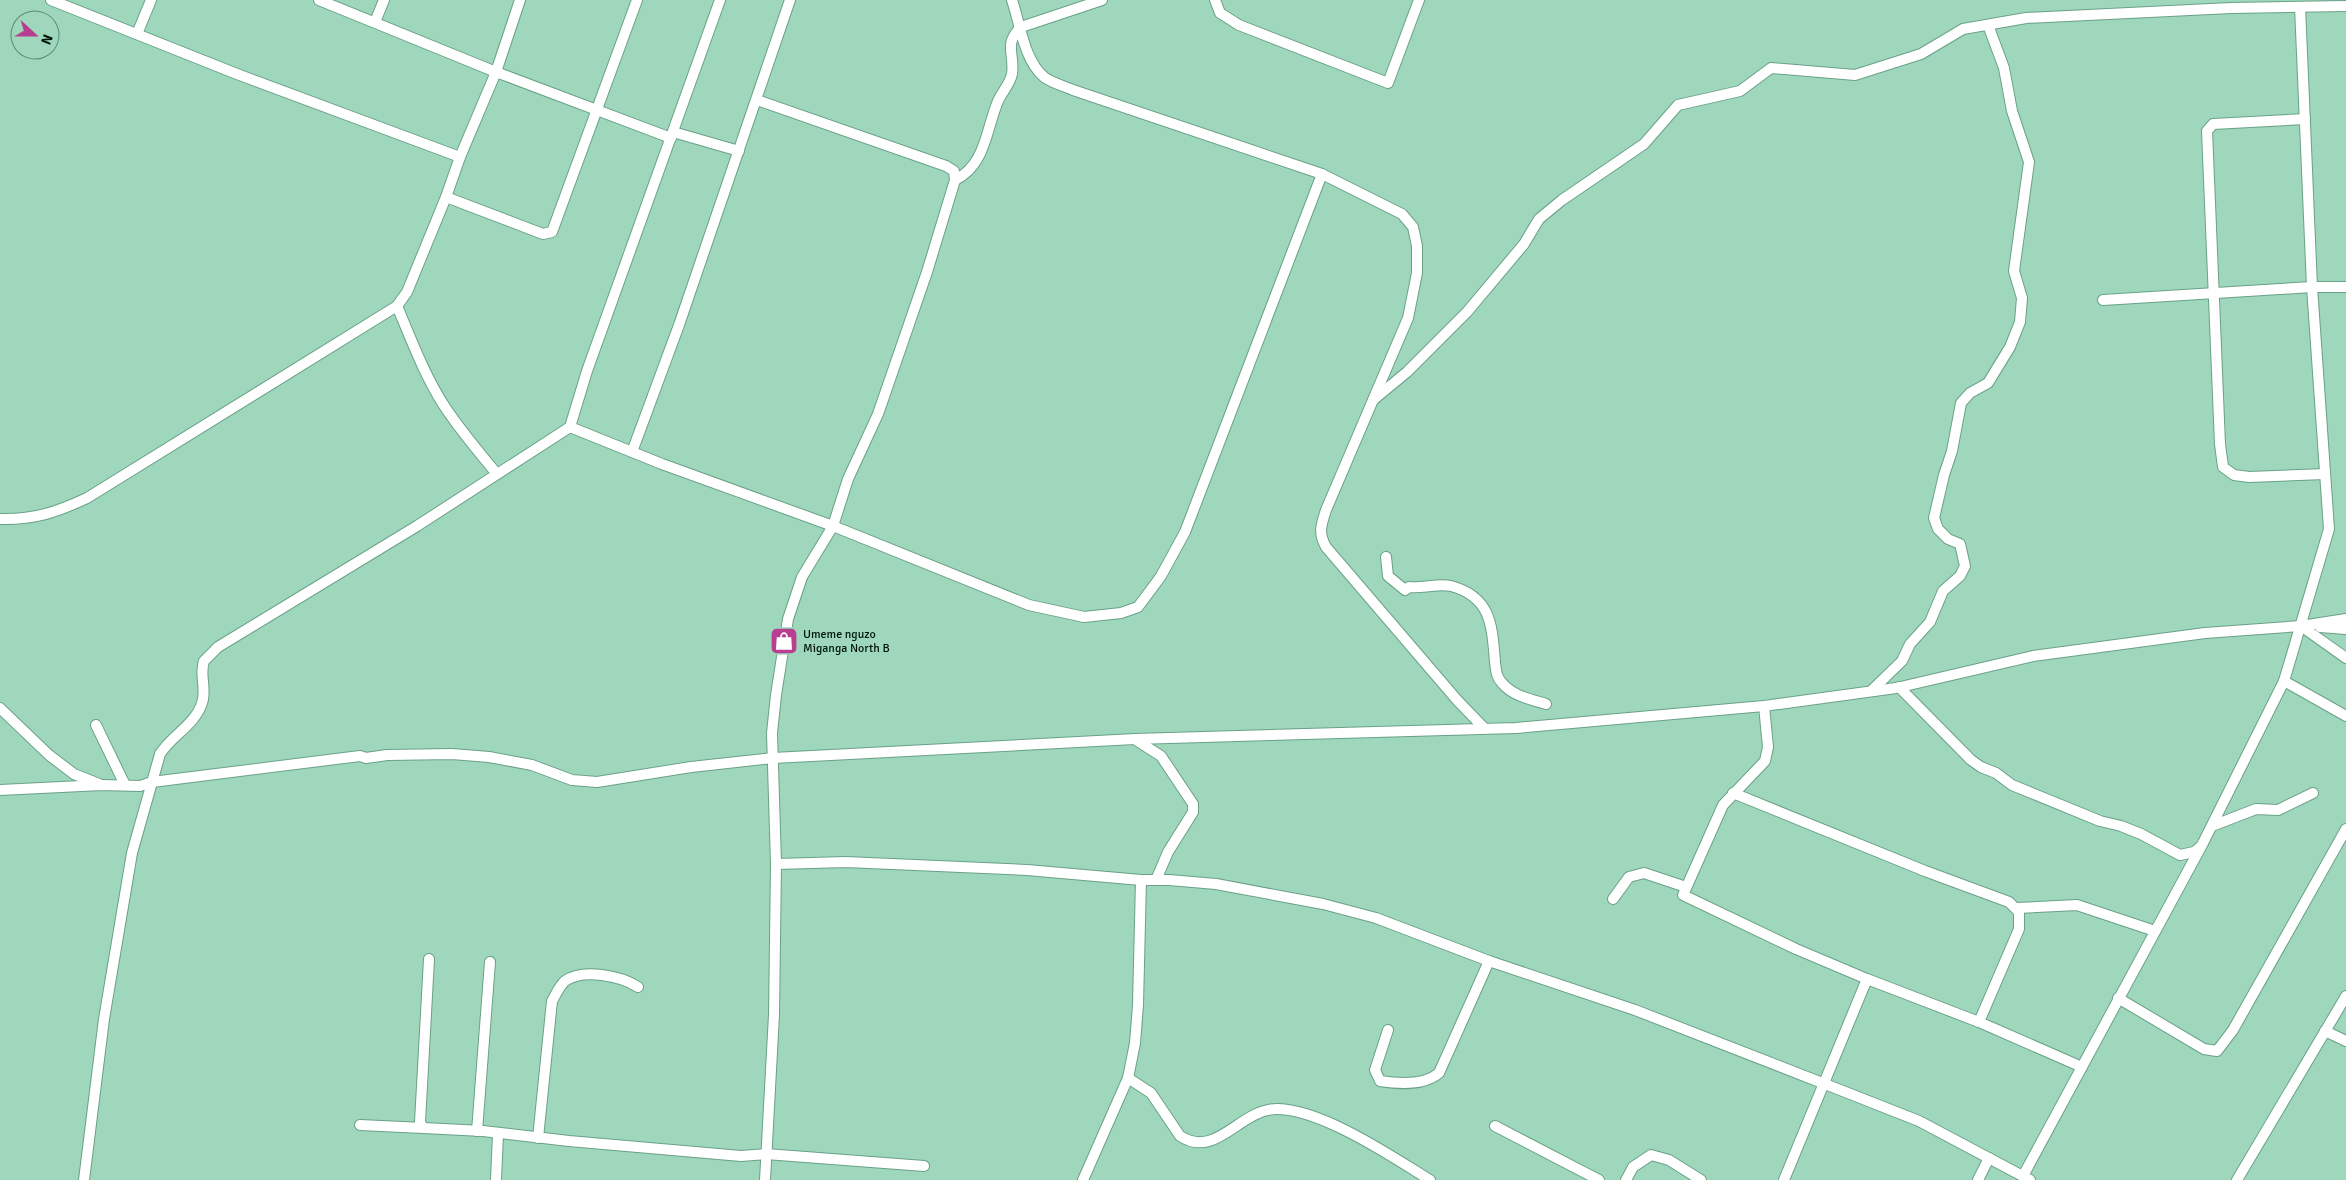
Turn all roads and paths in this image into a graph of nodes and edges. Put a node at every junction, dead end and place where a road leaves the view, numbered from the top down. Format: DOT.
graph roads {
  1 [pos="51,0"];
  2 [pos="151,0"];
  3 [pos="319,0"];
  4 [pos="384,0"];
  5 [pos="520,0"];
  6 [pos="637,0"];
  7 [pos="720,0"];
  8 [pos="790,0"];
  9 [pos="1012,0"];
  10 [pos="1102,0"];
  11 [pos="1216,0"];
  12 [pos="1418,0"];
  13 [pos="2231,4"];
  14 [pos="2346,6"];
  15 [pos="2300,7"];
  16 [pos="375,22"];
  17 [pos="1988,25"];
  18 [pos="1021,27"];
  19 [pos="137,34"];
  20 [pos="496,72"];
  21 [pos="757,100"];
  22 [pos="597,109"];
  23 [pos="2305,119"];
  24 [pos="672,135"];
  25 [pos="739,151"];
  26 [pos="460,157"];
  27 [pos="1322,174"];
  28 [pos="955,180"];
  29 [pos="446,197"];
  30 [pos="2312,287"];
  31 [pos="2346,288"];
  32 [pos="2213,294"];
  33 [pos="2103,300"];
  34 [pos="397,306"];
  35 [pos="1373,400"];
  36 [pos="570,427"];
  37 [pos="632,452"];
  38 [pos="497,474"];
  39 [pos="2325,474"];
  40 [pos="0,519"];
  41 [pos="833,526"];
  42 [pos="1386,557"];
  43 [pos="2346,619"];
  44 [pos="2301,626"];
  45 [pos="2346,629"];
  46 [pos="2346,658"];
  47 [pos="2284,681"];
  48 [pos="1899,687"];
  49 [pos="1871,691"];
  50 [pos="1546,704"];
  51 [pos="1764,706"];
  52 [pos="0,708"];
  53 [pos="2346,716"];
  54 [pos="96,725"];
  55 [pos="1484,728"];
  56 [pos="1135,739"];
  57 [pos="773,758"];
  58 [pos="152,782"];
  59 [pos="102,785"];
  60 [pos="125,785"];
  61 [pos="0,790"];
  62 [pos="1733,793"];
  63 [pos="2313,793"];
  64 [pos="2212,826"];
  65 [pos="2346,829"];
  66 [pos="2203,843"];
  67 [pos="776,864"];
  68 [pos="1141,880"];
  69 [pos="1156,880"];
  70 [pos="1686,887"];
  71 [pos="1613,899"];
  72 [pos="2017,908"];
  73 [pos="2155,931"];
  74 [pos="428,959"];
  75 [pos="1489,961"];
  76 [pos="490,962"];
  77 [pos="1867,979"];
  78 [pos="638,987"];
  79 [pos="2346,996"];
  80 [pos="2118,998"];
  81 [pos="1979,1022"];
  82 [pos="1388,1030"];
  83 [pos="2325,1031"];
  84 [pos="2346,1041"];
  85 [pos="2082,1067"];
  86 [pos="1128,1078"];
  87 [pos="1825,1084"];
  88 [pos="360,1125"];
  89 [pos="1495,1126"];
  90 [pos="422,1128"];
  91 [pos="477,1131"];
  92 [pos="498,1134"];
  93 [pos="538,1138"];
  94 [pos="766,1154"];
  95 [pos="1989,1158"];
  96 [pos="924,1166"];
  97 [pos="2026,1178"];
  98 [pos="84,1180"];
  99 [pos="496,1180"];
  100 [pos="765,1180"];
  101 [pos="1082,1180"];
  102 [pos="1430,1180"];
  103 [pos="1600,1180"];
  104 [pos="1626,1180"];
  105 [pos="1701,1180"];
  106 [pos="1784,1180"];
  107 [pos="1978,1180"];
  108 [pos="2238,1180"];
  1 -- 19 [label="street"];
  2 -- 19 [label="street"];
  3 -- 16 [label="street"];
  4 -- 16 [label="street"];
  5 -- 20 [label="street"];
  6 -- 22 [label="street"];
  7 -- 24 [label="street"];
  8 -- 21 [label="street"];
  9 -- 18 [label="street"];
  10 -- 18 [label="street"];
  11 -- 12 [label="street"];
  13 -- 15 [label="street"];
  13 -- 17 [label="street"];
  14 -- 15 [label="street"];
  15 -- 23 [label="street"];
  16 -- 20 [label="street"];
  17 -- 35 [label="street"];
  17 -- 49 [label="street"];
  18 -- 27 [label="street"];
  18 -- 28 [label="street"];
  19 -- 26 [label="street"];
  20 -- 22 [label="street"];
  20 -- 26 [label="street"];
  21 -- 25 [label="street"];
  21 -- 28 [label="street"];
  22 -- 24 [label="street"];
  22 -- 29 [label="street"];
  23 -- 30 [label="street"];
  23 -- 32 [label="street"];
  24 -- 25 [label="street"];
  24 -- 36 [label="street"];
  25 -- 37 [label="street"];
  26 -- 29 [label="street"];
  27 -- 35 [label="street"];
  27 -- 41 [label="street"];
  28 -- 41 [label="street"];
  29 -- 34 [label="street"];
  30 -- 31 [label="street"];
  30 -- 32 [label="street"];
  30 -- 39 [label="street"];
  32 -- 33 [label="street"];
  32 -- 39 [label="street"];
  34 -- 38 [label="street"];
  34 -- 40 [label="street"];
  35 -- 55 [label="street"];
  36 -- 37 [label="street"];
  36 -- 38 [label="street"];
  37 -- 41 [label="street"];
  38 -- 58 [label="street"];
  39 -- 44 [label="street"];
  41 -- 57 [label="street"];
  42 -- 50 [label="street"];
  43 -- 44 [label="street"];
  44 -- 45 [label="street"];
  44 -- 46 [label="street"];
  44 -- 47 [label="street"];
  44 -- 48 [label="street"];
  47 -- 53 [label="street"];
  47 -- 64 [label="street"];
  48 -- 49 [label="street"];
  48 -- 66 [label="street"];
  49 -- 51 [label="street"];
  51 -- 55 [label="street"];
  51 -- 62 [label="street"];
  52 -- 59 [label="street"];
  54 -- 60 [label="street"];
  55 -- 56 [label="street"];
  56 -- 57 [label="street"];
  56 -- 69 [label="street"];
  57 -- 58 [label="street"];
  57 -- 67 [label="street"];
  58 -- 60 [label="street"];
  58 -- 98 [label="street"];
  59 -- 60 [label="street"];
  59 -- 61 [label="street"];
  62 -- 70 [label="street"];
  62 -- 72 [label="street"];
  63 -- 64 [label="street"];
  64 -- 66 [label="street"];
  65 -- 80 [label="street"];
  66 -- 73 [label="street"];
  67 -- 68 [label="street"];
  67 -- 94 [label="street"];
  68 -- 69 [label="street"];
  68 -- 86 [label="street"];
  69 -- 75 [label="street"];
  70 -- 71 [label="street"];
  70 -- 77 [label="street"];
  72 -- 73 [label="street"];
  72 -- 81 [label="street"];
  73 -- 80 [label="street"];
  74 -- 90 [label="street"];
  75 -- 82 [label="street"];
  75 -- 87 [label="street"];
  76 -- 91 [label="street"];
  77 -- 81 [label="street"];
  77 -- 87 [label="street"];
  78 -- 93 [label="street"];
  79 -- 83 [label="street"];
  80 -- 85 [label="street"];
  81 -- 85 [label="street"];
  83 -- 84 [label="street"];
  83 -- 108 [label="street"];
  85 -- 97 [label="street"];
  86 -- 101 [label="street"];
  86 -- 102 [label="street"];
  87 -- 95 [label="street"];
  87 -- 106 [label="street"];
  88 -- 90 [label="street"];
  89 -- 103 [label="street"];
  90 -- 91 [label="street"];
  91 -- 92 [label="street"];
  92 -- 93 [label="street"];
  92 -- 99 [label="street"];
  93 -- 94 [label="street"];
  94 -- 96 [label="street"];
  94 -- 100 [label="street"];
  95 -- 97 [label="street"];
  95 -- 107 [label="street"];
  104 -- 105 [label="street"];
}
